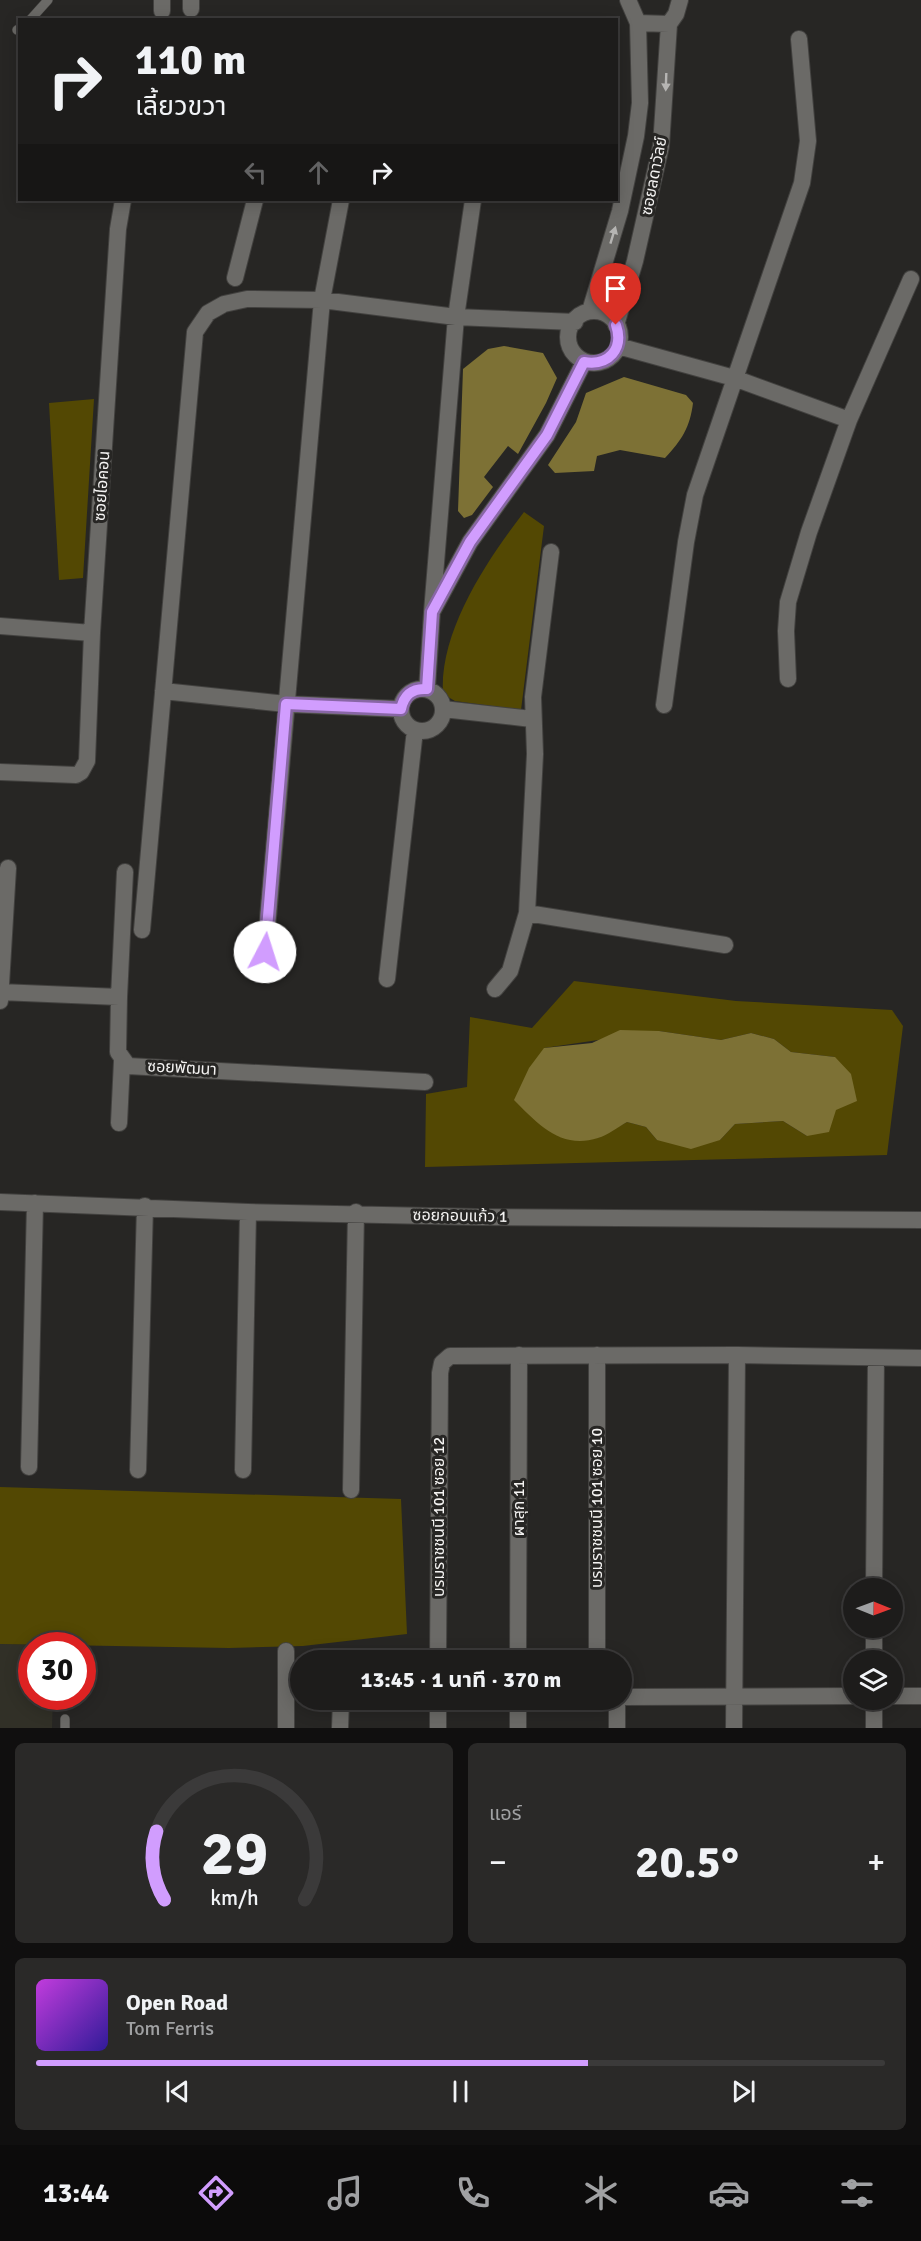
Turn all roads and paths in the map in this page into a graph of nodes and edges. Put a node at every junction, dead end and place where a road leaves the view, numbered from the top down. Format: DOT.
graph roads {
  1 [pos="48,0"];
  2 [pos="628,0"];
  3 [pos="680,0"];
  4 [pos="32,18"];
  5 [pos="638,23"];
  6 [pos="669,24"];
  7 [pos="799,39"];
  8 [pos="123,201"];
  9 [pos="255,201"];
  10 [pos="341,201"];
  11 [pos="473,201"];
  12 [pos="236,278"];
  13 [pos="911,279"];
  14 [pos="322,300"];
  15 [pos="590,311"];
  16 [pos="456,317"];
  17 [pos="574,322"];
  18 [pos="616,325"];
  19 [pos="618,346"];
  20 [pos="584,362"];
  21 [pos="734,378"];
  22 [pos="849,420"];
  23 [pos="551,552"];
  24 [pos="432,612"];
  25 [pos="0,626"];
  26 [pos="92,633"];
  27 [pos="788,679"];
  28 [pos="427,689"];
  29 [pos="163,692"];
  30 [pos="286,704"];
  31 [pos="664,705"];
  32 [pos="401,709"];
  33 [pos="443,709"];
  34 [pos="532,719"];
  35 [pos="415,730"];
  36 [pos="0,772"];
  37 [pos="8,868"];
  38 [pos="125,872"];
  39 [pos="526,913"];
  40 [pos="142,930"];
  41 [pos="725,945"];
  42 [pos="265,952"];
  43 [pos="387,979"];
  44 [pos="495,989"];
  45 [pos="0,992"];
  46 [pos="119,998"];
  47 [pos="0,1002"];
  48 [pos="122,1061"];
  49 [pos="426,1082"];
  50 [pos="119,1124"];
  51 [pos="0,1202"];
  52 [pos="35,1203"];
  53 [pos="145,1206"];
  54 [pos="248,1212"];
  55 [pos="356,1212"];
  56 [pos="921,1220"];
  57 [pos="519,1355"];
  58 [pos="597,1355"];
  59 [pos="737,1355"];
  60 [pos="876,1358"];
  61 [pos="921,1358"];
  62 [pos="29,1467"];
  63 [pos="138,1470"];
  64 [pos="243,1470"];
  65 [pos="351,1490"];
  66 [pos="874,1578"];
  67 [pos="438,1650"];
  68 [pos="518,1650"];
  69 [pos="597,1650"];
  70 [pos="286,1651"];
  71 [pos="290,1675"];
  72 [pos="843,1696"];
  73 [pos="903,1696"];
  74 [pos="921,1696"];
  75 [pos="632,1697"];
  76 [pos="734,1697"];
  77 [pos="290,1708"];
  78 [pos="341,1710"];
  79 [pos="438,1710"];
  80 [pos="518,1710"];
  81 [pos="617,1710"];
  82 [pos="874,1710"];
  83 [pos="286,1728"];
  84 [pos="340,1728"];
  85 [pos="438,1728"];
  86 [pos="518,1728"];
  87 [pos="617,1728"];
  88 [pos="734,1728"];
  89 [pos="874,1728"];
  1 -- 4 [label="lane"];
  2 -- 5 [label="street, ซอยลดาวัลย์"];
  3 -- 6 [label="street, ซอยลดาวัลย์"];
  5 -- 6 [label="street"];
  15 -- 5 [label="street, ซอยลดาวัลย์, one-way"];
  6 -- 18 [label="street, ซอยลดาวัลย์, one-way"];
  7 -- 21 [label="street"];
  8 -- 26 [label="street, ซอยไอคอน"];
  9 -- 12 [label="street"];
  10 -- 14 [label="street"];
  11 -- 16 [label="street"];
  13 -- 22 [label="street"];
  14 -- 16 [label="street"];
  14 -- 29 [label="street"];
  14 -- 30 [label="street"];
  15 -- 17 [label="street"];
  15 -- 18 [label="street"];
  16 -- 17 [label="street"];
  16 -- 24 [label="street"];
  17 -- 20 [label="street"];
  18 -- 19 [label="street, ซอยลดาวัลย์"];
  19 -- 20 [label="street"];
  19 -- 21 [label="street"];
  20 -- 24 [label="street"];
  21 -- 22 [label="street"];
  21 -- 31 [label="street"];
  22 -- 27 [label="street"];
  23 -- 34 [label="street"];
  24 -- 28 [label="street"];
  25 -- 26 [label="street"];
  26 -- 36 [label="street, ซอยไอคอน"];
  28 -- 32 [label="street"];
  28 -- 33 [label="street"];
  29 -- 30 [label="street"];
  29 -- 40 [label="street"];
  30 -- 32 [label="street"];
  30 -- 42 [label="street"];
  32 -- 35 [label="street"];
  33 -- 34 [label="street"];
  33 -- 35 [label="street"];
  34 -- 39 [label="street"];
  35 -- 43 [label="street"];
  37 -- 45 [label="street"];
  38 -- 46 [label="street"];
  39 -- 41 [label="street"];
  39 -- 44 [label="street"];
  45 -- 46 [label="street"];
  45 -- 47 [label="street"];
  46 -- 48 [label="street"];
  48 -- 49 [label="street, ซอยพัฒนา"];
  48 -- 50 [label="street"];
  51 -- 52 [label="street, ซอยกอบแก้ว 1"];
  52 -- 53 [label="street, ซอยกอบแก้ว 1"];
  52 -- 62 [label="street"];
  53 -- 54 [label="street, ซอยกอบแก้ว 1"];
  53 -- 63 [label="street"];
  54 -- 55 [label="street, ซอยกอบแก้ว 1"];
  54 -- 64 [label="street"];
  55 -- 56 [label="street, ซอยกอบแก้ว 1"];
  55 -- 65 [label="street"];
  57 -- 58 [label="street"];
  57 -- 67 [label="street, บรมราชชนนี 101 ซอย 12"];
  57 -- 68 [label="street, ผาสุก 11"];
  58 -- 59 [label="street"];
  58 -- 69 [label="street, บรมราชชนนี 101 ซอย 10"];
  59 -- 60 [label="street"];
  59 -- 76 [label="street"];
  60 -- 61 [label="street"];
  60 -- 66 [label="street"];
  70 -- 71 [label="street"];
  72 -- 76 [label="street"];
  73 -- 74 [label="street"];
  75 -- 76 [label="street"];
  76 -- 88 [label="street"];
  77 -- 83 [label="street"];
  78 -- 84 [label="street"];
  79 -- 85 [label="street"];
  80 -- 86 [label="street"];
  81 -- 87 [label="street"];
  82 -- 89 [label="street"];
}
